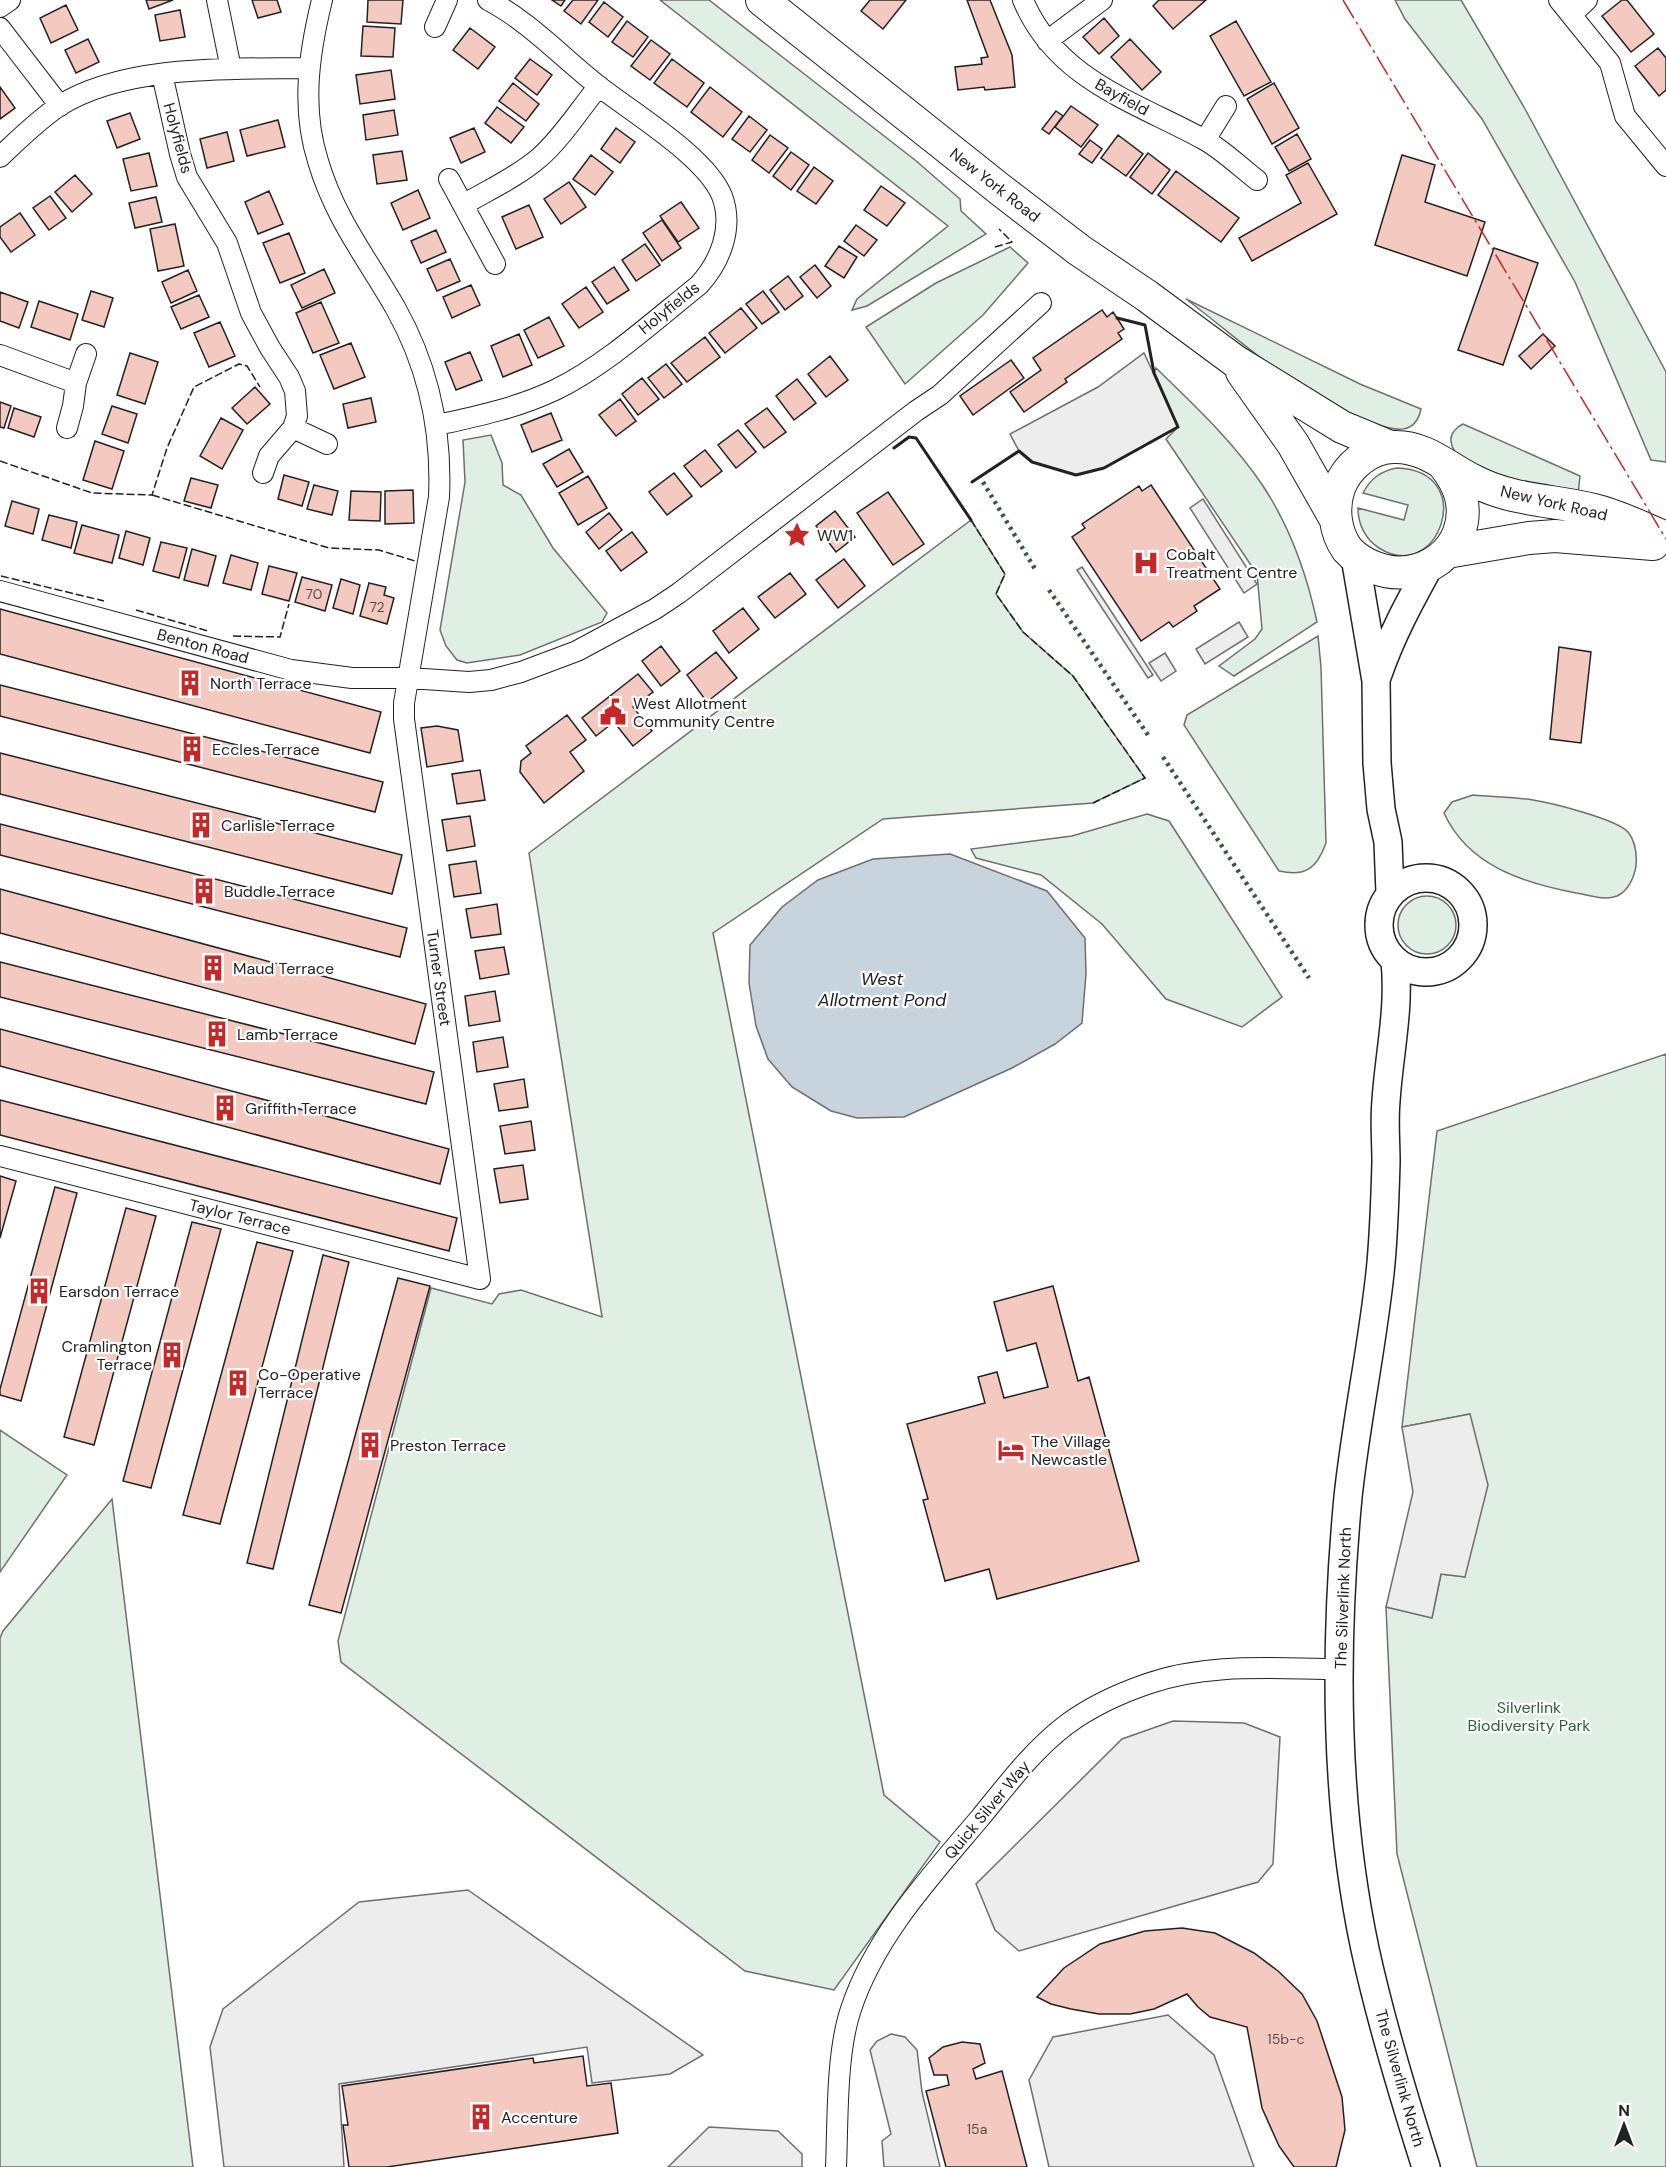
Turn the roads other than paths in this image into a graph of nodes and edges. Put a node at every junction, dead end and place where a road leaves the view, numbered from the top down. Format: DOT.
graph roads {
  1 [pos="10,0"];
  2 [pos="217,0"];
  3 [pos="322,0"];
  4 [pos="447,0"];
  5 [pos="488,0"];
  6 [pos="762,0"];
  7 [pos="1023,0"];
  8 [pos="1102,0"];
  9 [pos="1587,0"];
  10 [pos="0,7"];
  11 [pos="1565,7"];
  12 [pos="435,27"];
  13 [pos="0,28"];
  14 [pos="1047,41"];
  15 [pos="309,68"];
  16 [pos="231,69"];
  17 [pos="162,74"];
  18 [pos="599,86"];
  19 [pos="60,106"];
  20 [pos="1226,106"];
  21 [pos="1205,140"];
  22 [pos="0,157"];
  23 [pos="1666,166"];
  24 [pos="449,179"];
  25 [pos="1257,180"];
  26 [pos="463,205"];
  27 [pos="495,264"];
  28 [pos="1041,303"];
  29 [pos="86,354"];
  30 [pos="0,355"];
  31 [pos="1235,362"];
  32 [pos="75,384"];
  33 [pos="437,425"];
  34 [pos="67,428"];
  35 [pos="293,428"];
  36 [pos="327,444"];
  37 [pos="1390,447"];
  38 [pos="1444,465"];
  39 [pos="263,473"];
  40 [pos="1335,518"];
  41 [pos="1666,538"];
  42 [pos="1666,545"];
  43 [pos="1355,557"];
  44 [pos="1439,559"];
  45 [pos="0,591"];
  46 [pos="409,678"];
  47 [pos="1376,681"];
  48 [pos="1388,842"];
  49 [pos="1425,877"];
  50 [pos="1390,892"];
  51 [pos="1395,961"];
  52 [pos="1434,972"];
  53 [pos="1396,1023"];
  54 [pos="0,1156"];
  55 [pos="480,1279"];
  56 [pos="1340,1669"];
  57 [pos="836,2167"];
  58 [pos="1426,2167"];
  1 -- 10 [label="street"];
  2 -- 16 [label="street"];
  3 -- 15 [label="street"];
  4 -- 12 [label="street"];
  5 -- 18 [label="street, Holyfields"];
  6 -- 31 [label="main road, New York Road"];
  7 -- 14 [label="street, Bayfield"];
  8 -- 14 [label="street"];
  9 -- 11 [label="street"];
  11 -- 23 [label="street"];
  13 -- 19 [label="street"];
  14 -- 21 [label="street, Bayfield"];
  15 -- 16 [label="street"];
  15 -- 33 [label="street"];
  16 -- 17 [label="street"];
  17 -- 19 [label="street"];
  17 -- 35 [label="street, Holyfields"];
  18 -- 26 [label="street"];
  18 -- 33 [label="street, Holyfields"];
  19 -- 22 [label="street"];
  20 -- 21 [label="street"];
  21 -- 25 [label="street, Bayfield"];
  24 -- 26 [label="street"];
  26 -- 27 [label="street"];
  28 -- 46 [label="street, Benton Road"];
  29 -- 32 [label="street"];
  30 -- 32 [label="street"];
  31 -- 37 [label="main road, New York Road"];
  31 -- 40 [label="main road, New York Road"];
  32 -- 34 [label="street"];
  33 -- 46 [label="street"];
  35 -- 36 [label="street"];
  35 -- 39 [label="street"];
  37 -- 38 [label="main road, New York Road"];
  37 -- 40 [label="main road, New York Road"];
  38 -- 41 [label="main road, New York Road"];
  38 -- 44 [label="main road"];
  40 -- 43 [label="main road, New York Road"];
  42 -- 44 [label="main road, New York Road"];
  43 -- 44 [label="main road, New York Road"];
  43 -- 47 [label="street"];
  44 -- 47 [label="street"];
  45 -- 46 [label="street, Benton Road"];
  46 -- 55 [label="street, Turner Street"];
  47 -- 48 [label="street"];
  48 -- 49 [label="street"];
  48 -- 50 [label="street"];
  49 -- 50 [label="street"];
  49 -- 52 [label="street"];
  50 -- 51 [label="street"];
  51 -- 52 [label="street"];
  51 -- 53 [label="street, The Silverlink North"];
  52 -- 53 [label="street, The Silverlink North"];
  53 -- 56 [label="street, The Silverlink North"];
  54 -- 55 [label="street, Taylor Terrace"];
  56 -- 57 [label="street, Quick Silver Way"];
  56 -- 58 [label="street, The Silverlink North"];
}
